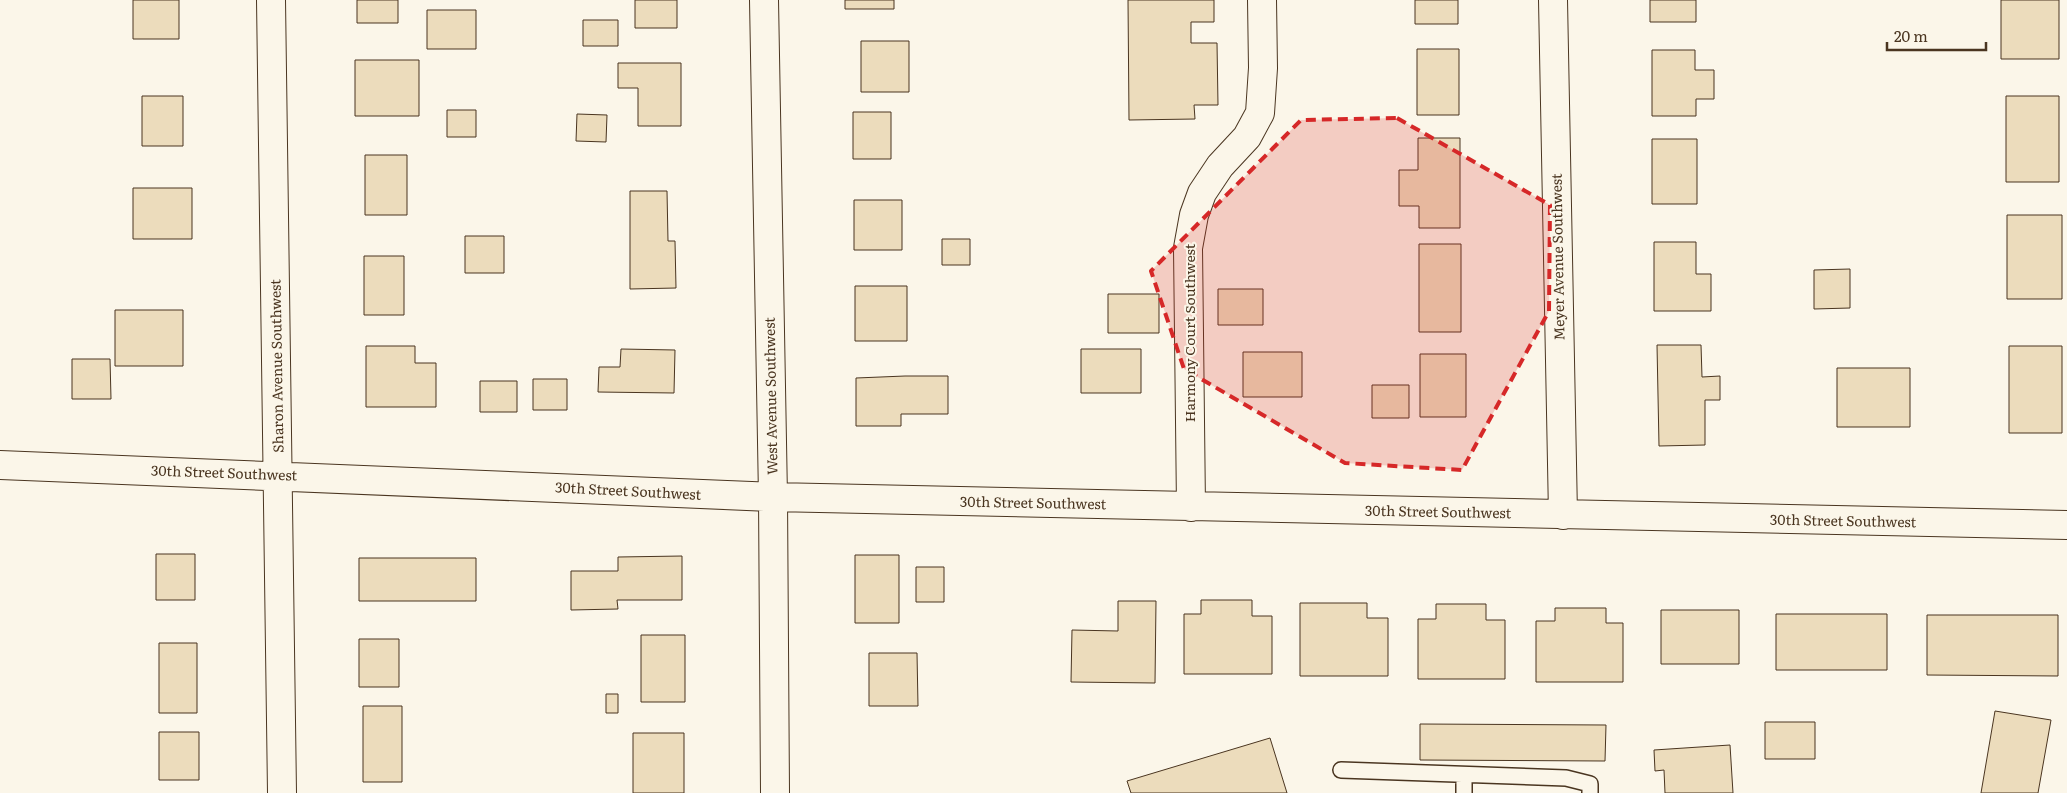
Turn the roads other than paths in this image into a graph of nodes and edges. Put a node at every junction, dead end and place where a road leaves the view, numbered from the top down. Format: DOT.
graph roads {
  1 [pos="271,0"];
  2 [pos="764,0"];
  3 [pos="1262,0"];
  4 [pos="1553,0"];
  5 [pos="0,465"];
  6 [pos="279,475"];
  7 [pos="773,497"];
  8 [pos="1191,507"];
  9 [pos="1563,515"];
  10 [pos="2067,526"];
  11 [pos="1342,770"];
  12 [pos="1464,775"];
  13 [pos="282,793"];
  14 [pos="775,793"];
  15 [pos="1464,793"];
  16 [pos="1590,793"];
  1 -- 6 [label="street, Sharon Avenue Southwest"];
  2 -- 7 [label="street, West Avenue Southwest"];
  3 -- 8 [label="street, Harmony Court Southwest"];
  4 -- 9 [label="street, Meyer Avenue Southwest"];
  5 -- 6 [label="street, 30th Street Southwest"];
  6 -- 7 [label="street, 30th Street Southwest"];
  6 -- 13 [label="street, Sharon Avenue Southwest"];
  7 -- 8 [label="street, 30th Street Southwest"];
  7 -- 14 [label="street, West Avenue Southwest"];
  8 -- 9 [label="street, 30th Street Southwest"];
  9 -- 10 [label="street, 30th Street Southwest"];
  11 -- 12 [label="lane"];
  12 -- 15 [label="lane"];
  12 -- 16 [label="lane"];
}
